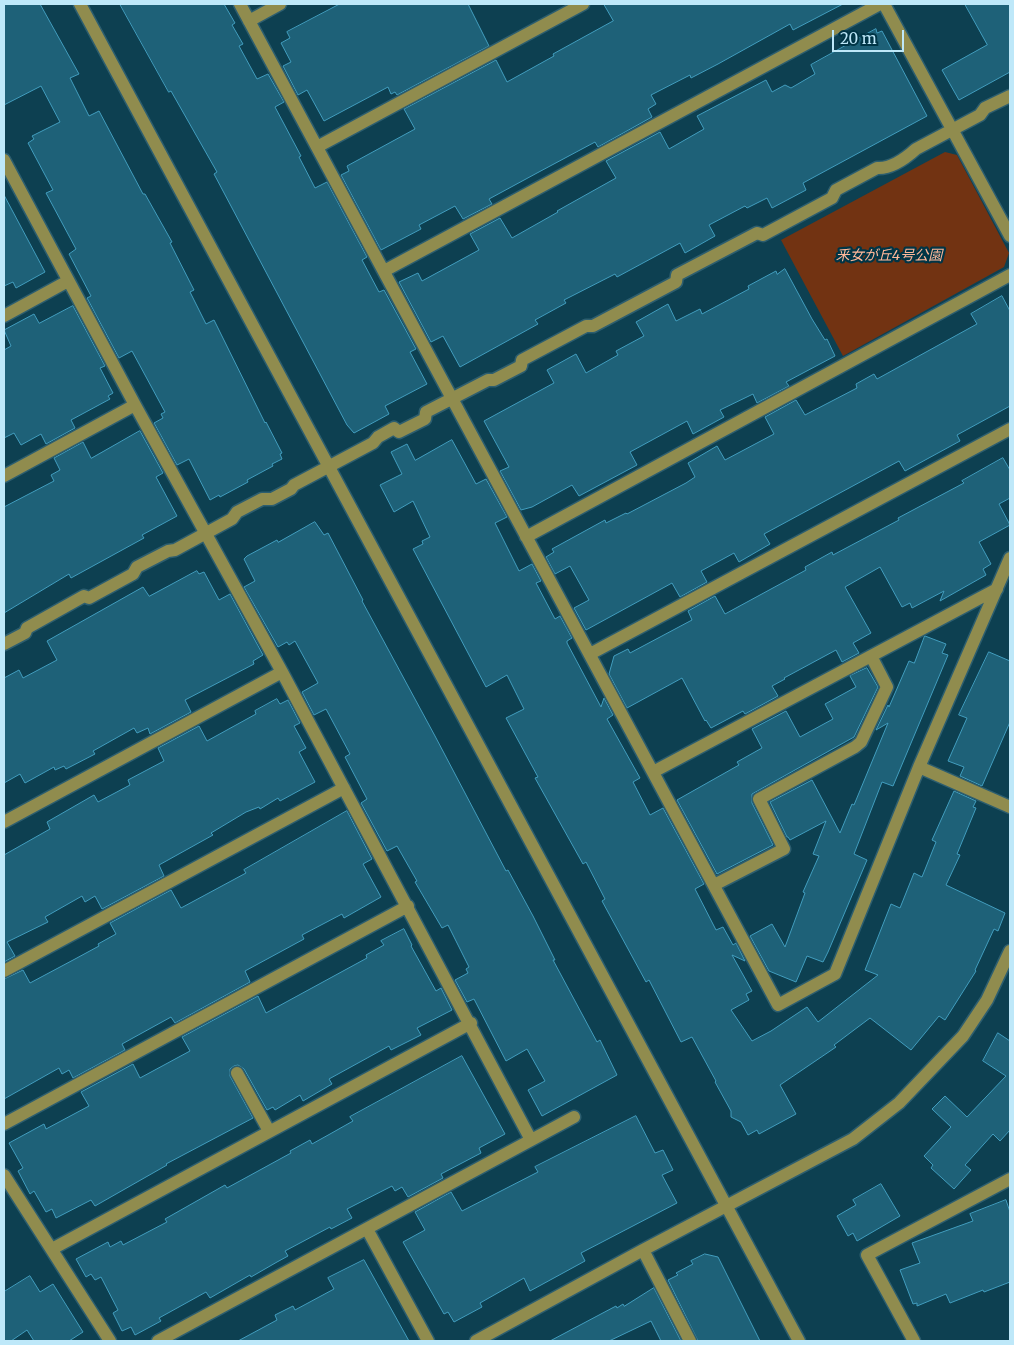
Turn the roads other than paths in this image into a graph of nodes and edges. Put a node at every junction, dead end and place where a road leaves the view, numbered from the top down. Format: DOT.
graph roads {
  1 [pos="80,4"];
  2 [pos="240,4"];
  3 [pos="280,4"];
  4 [pos="583,4"];
  5 [pos="880,4"];
  6 [pos="884,4"];
  7 [pos="249,21"];
  8 [pos="1010,96"];
  9 [pos="953,130"];
  10 [pos="317,147"];
  11 [pos="4,160"];
  12 [pos="1010,236"];
  13 [pos="384,271"];
  14 [pos="1010,275"];
  15 [pos="68,281"];
  16 [pos="4,316"];
  17 [pos="453,398"];
  18 [pos="135,405"];
  19 [pos="1010,429"];
  20 [pos="330,466"];
  21 [pos="4,476"];
  22 [pos="207,532"];
  23 [pos="526,537"];
  24 [pos="1010,558"];
  25 [pos="997,589"];
  26 [pos="4,644"];
  27 [pos="590,654"];
  28 [pos="871,656"];
  29 [pos="282,672"];
  30 [pos="919,767"];
  31 [pos="653,772"];
  32 [pos="344,788"];
  33 [pos="1010,806"];
  34 [pos="4,822"];
  35 [pos="714,885"];
  36 [pos="408,906"];
  37 [pos="1010,951"];
  38 [pos="4,971"];
  39 [pos="471,1023"];
  40 [pos="237,1073"];
  41 [pos="574,1117"];
  42 [pos="4,1124"];
  43 [pos="269,1131"];
  44 [pos="532,1140"];
  45 [pos="4,1175"];
  46 [pos="1010,1179"];
  47 [pos="727,1205"];
  48 [pos="367,1228"];
  49 [pos="52,1249"];
  50 [pos="643,1250"];
  51 [pos="110,1341"];
  52 [pos="158,1341"];
  53 [pos="428,1341"];
  54 [pos="476,1341"];
  55 [pos="690,1341"];
  56 [pos="799,1341"];
  57 [pos="914,1341"];
  1 -- 20 [label="street"];
  2 -- 7 [label="street"];
  3 -- 7 [label="street"];
  4 -- 10 [label="street"];
  5 -- 13 [label="street"];
  6 -- 9 [label="street"];
  7 -- 10 [label="street"];
  8 -- 9 [label="street"];
  9 -- 12 [label="street"];
  9 -- 17 [label="street"];
  10 -- 13 [label="street"];
  11 -- 15 [label="street"];
  13 -- 17 [label="street"];
  14 -- 23 [label="street"];
  15 -- 16 [label="street"];
  15 -- 18 [label="street"];
  17 -- 20 [label="street"];
  17 -- 23 [label="street"];
  18 -- 21 [label="street"];
  18 -- 22 [label="street"];
  19 -- 27 [label="street"];
  20 -- 22 [label="street"];
  20 -- 47 [label="street"];
  22 -- 26 [label="street"];
  22 -- 29 [label="street"];
  23 -- 27 [label="street"];
  24 -- 25 [label="street"];
  25 -- 28 [label="street"];
  25 -- 30 [label="street"];
  27 -- 31 [label="street"];
  28 -- 31 [label="street"];
  28 -- 35 [label="street"];
  29 -- 32 [label="street"];
  29 -- 34 [label="street"];
  30 -- 33 [label="street"];
  30 -- 35 [label="street"];
  31 -- 35 [label="street"];
  32 -- 36 [label="street"];
  32 -- 38 [label="street"];
  36 -- 39 [label="street"];
  36 -- 42 [label="street"];
  37 -- 47 [label="street"];
  39 -- 43 [label="street"];
  39 -- 44 [label="street"];
  40 -- 43 [label="street"];
  41 -- 44 [label="street"];
  43 -- 49 [label="street"];
  44 -- 48 [label="street"];
  45 -- 49 [label="street"];
  46 -- 57 [label="street"];
  47 -- 50 [label="street"];
  47 -- 56 [label="street"];
  48 -- 52 [label="street"];
  48 -- 53 [label="street"];
  49 -- 51 [label="street"];
  50 -- 54 [label="street"];
  50 -- 55 [label="street"];
}
